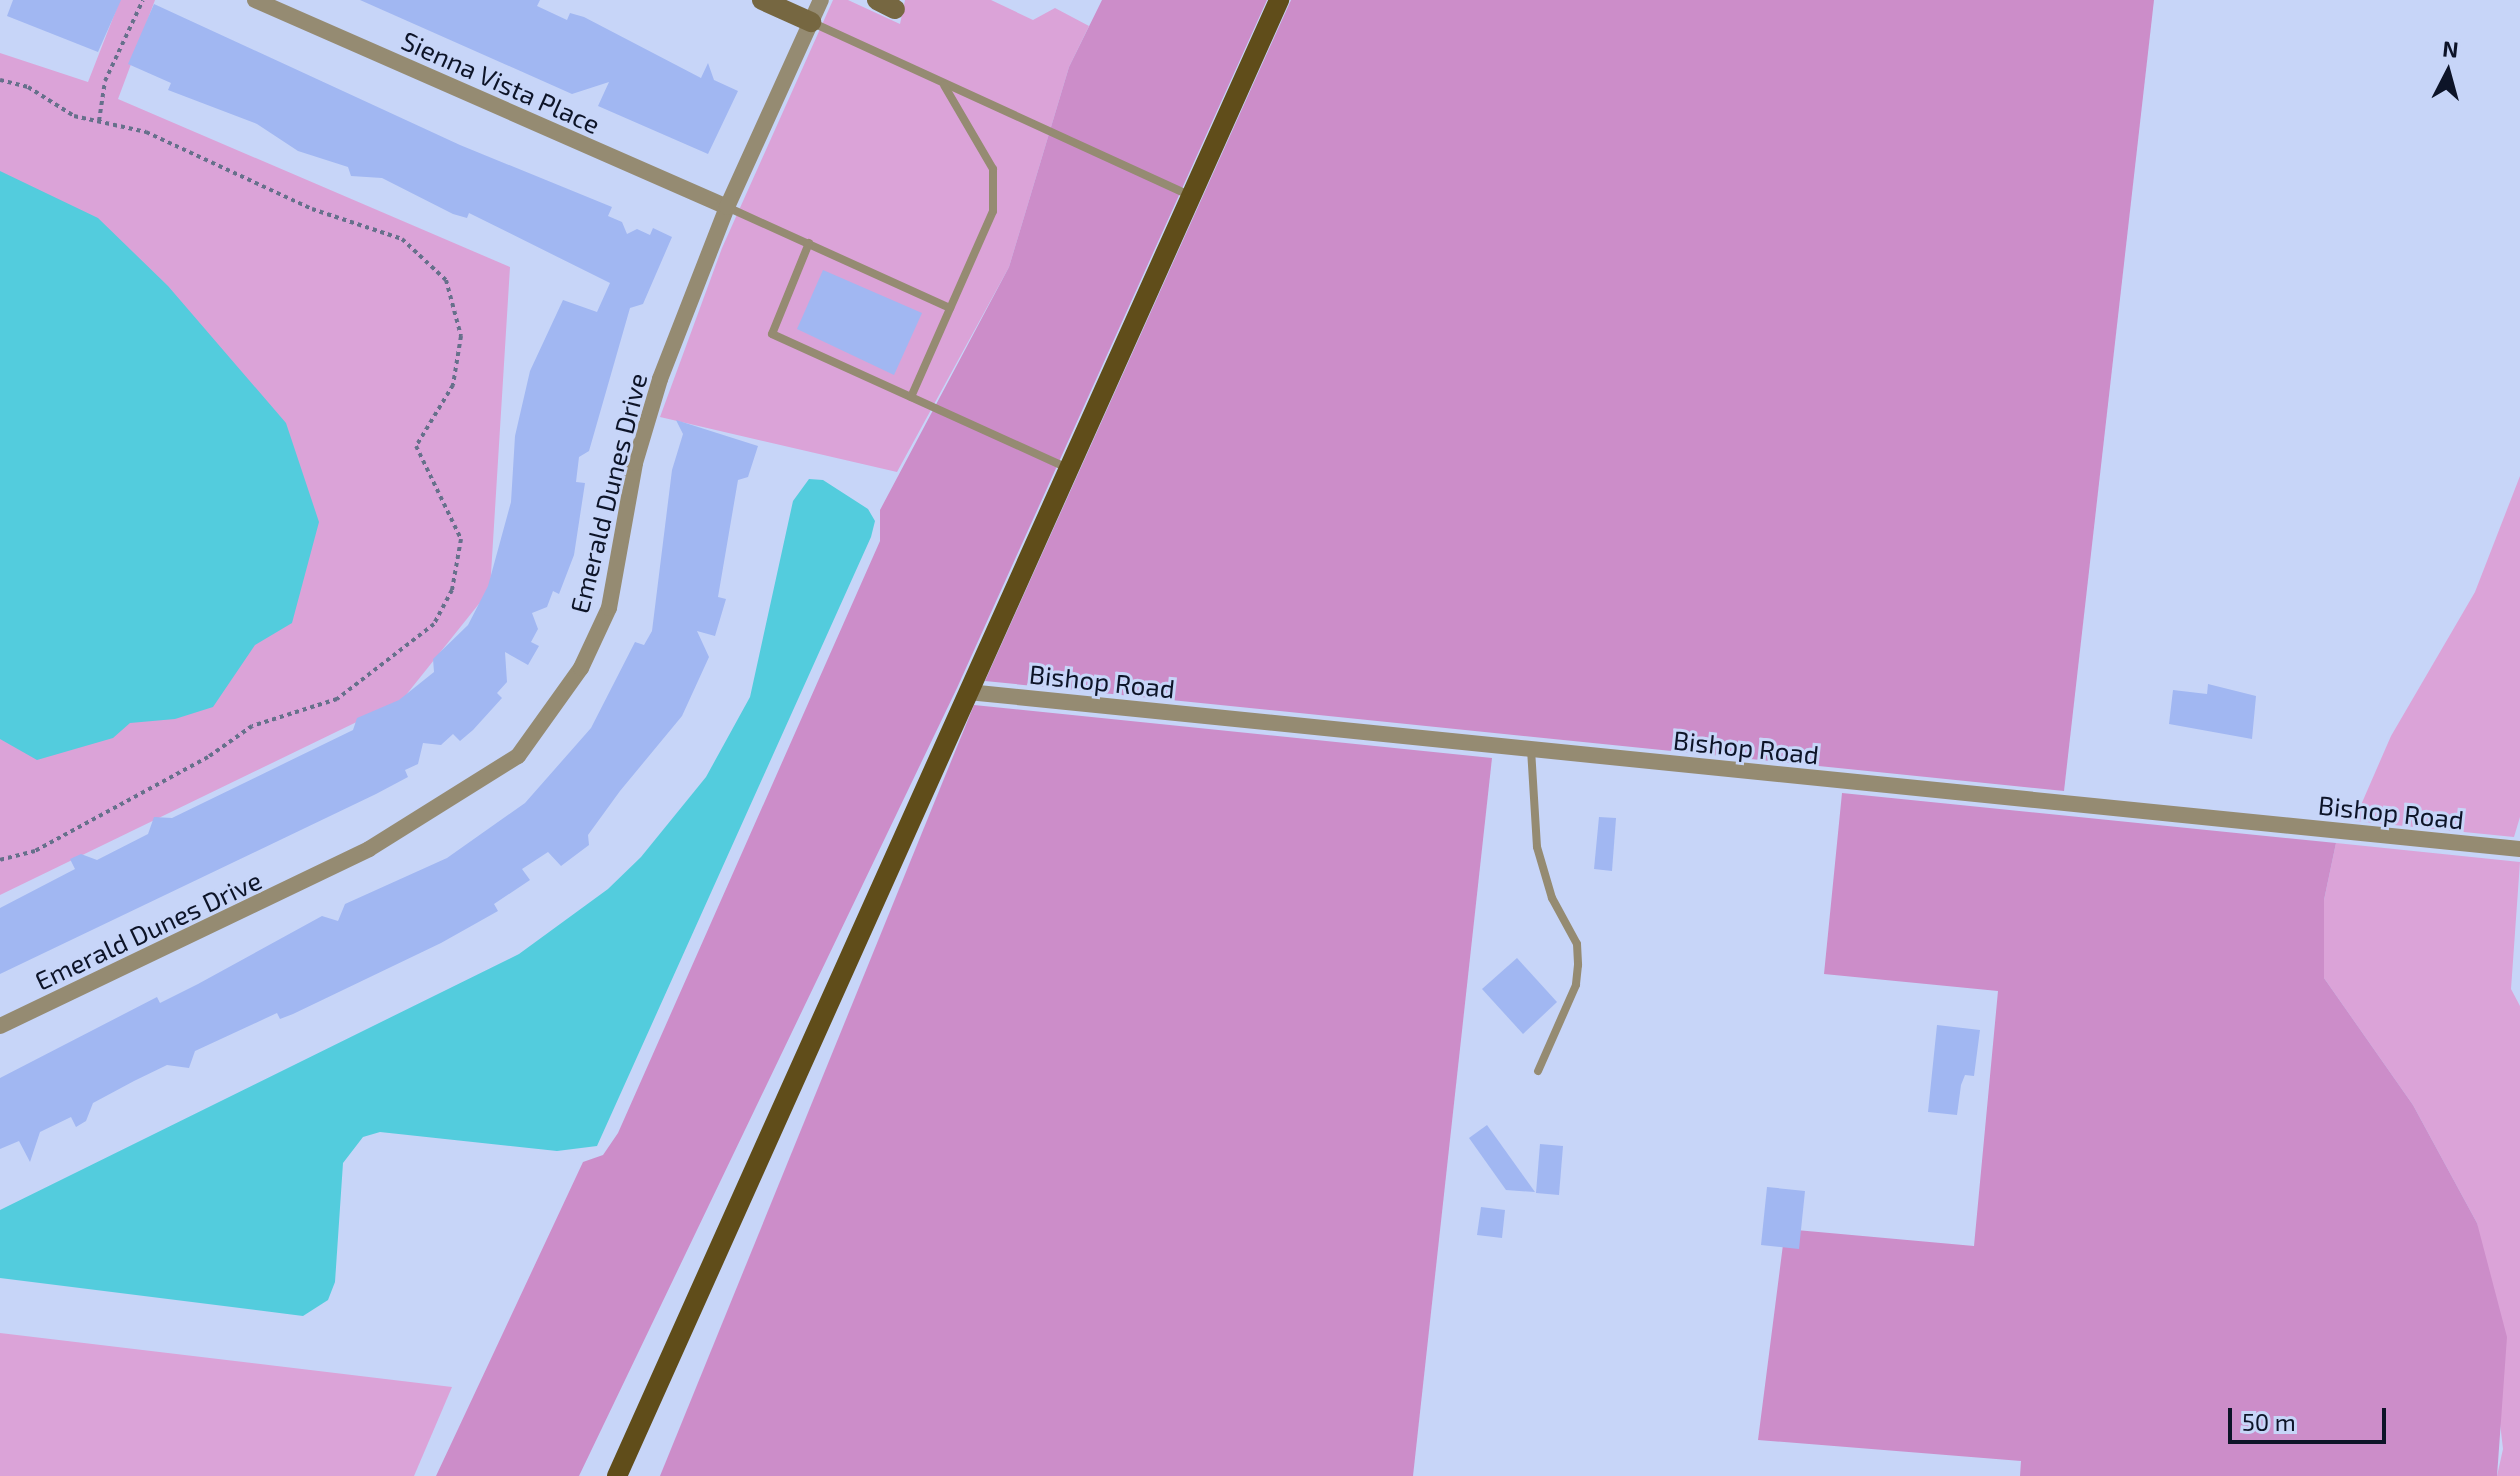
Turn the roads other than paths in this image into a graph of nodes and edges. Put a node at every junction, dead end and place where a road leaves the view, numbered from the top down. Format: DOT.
graph roads {
  1 [pos="255,0"];
  2 [pos="762,0"];
  3 [pos="821,0"];
  4 [pos="1279,0"];
  5 [pos="811,22"];
  6 [pos="943,84"];
  7 [pos="1191,196"];
  8 [pos="727,207"];
  9 [pos="809,243"];
  10 [pos="950,308"];
  11 [pos="911,397"];
  12 [pos="1068,468"];
  13 [pos="968,692"];
  14 [pos="1531,749"];
  15 [pos="2520,849"];
  16 [pos="0,1026"];
  17 [pos="1538,1071"];
  18 [pos="617,1476"];
  1 -- 8 [label="street, Sienna Vista Place"];
  2 -- 5 [label="street"];
  3 -- 5 [label="street, Emerald Dunes Drive"];
  4 -- 7 [label="main road"];
  5 -- 6 [label="lane"];
  5 -- 8 [label="street, Emerald Dunes Drive"];
  6 -- 7 [label="lane"];
  6 -- 10 [label="lane"];
  7 -- 12 [label="main road"];
  8 -- 9 [label="lane"];
  8 -- 16 [label="street, Emerald Dunes Drive"];
  9 -- 10 [label="lane"];
  9 -- 11 [label="lane"];
  10 -- 11 [label="lane"];
  11 -- 12 [label="lane"];
  12 -- 13 [label="main road"];
  13 -- 14 [label="street, Bishop Road"];
  13 -- 18 [label="main road"];
  14 -- 15 [label="street, Bishop Road"];
  14 -- 17 [label="lane"];
}
